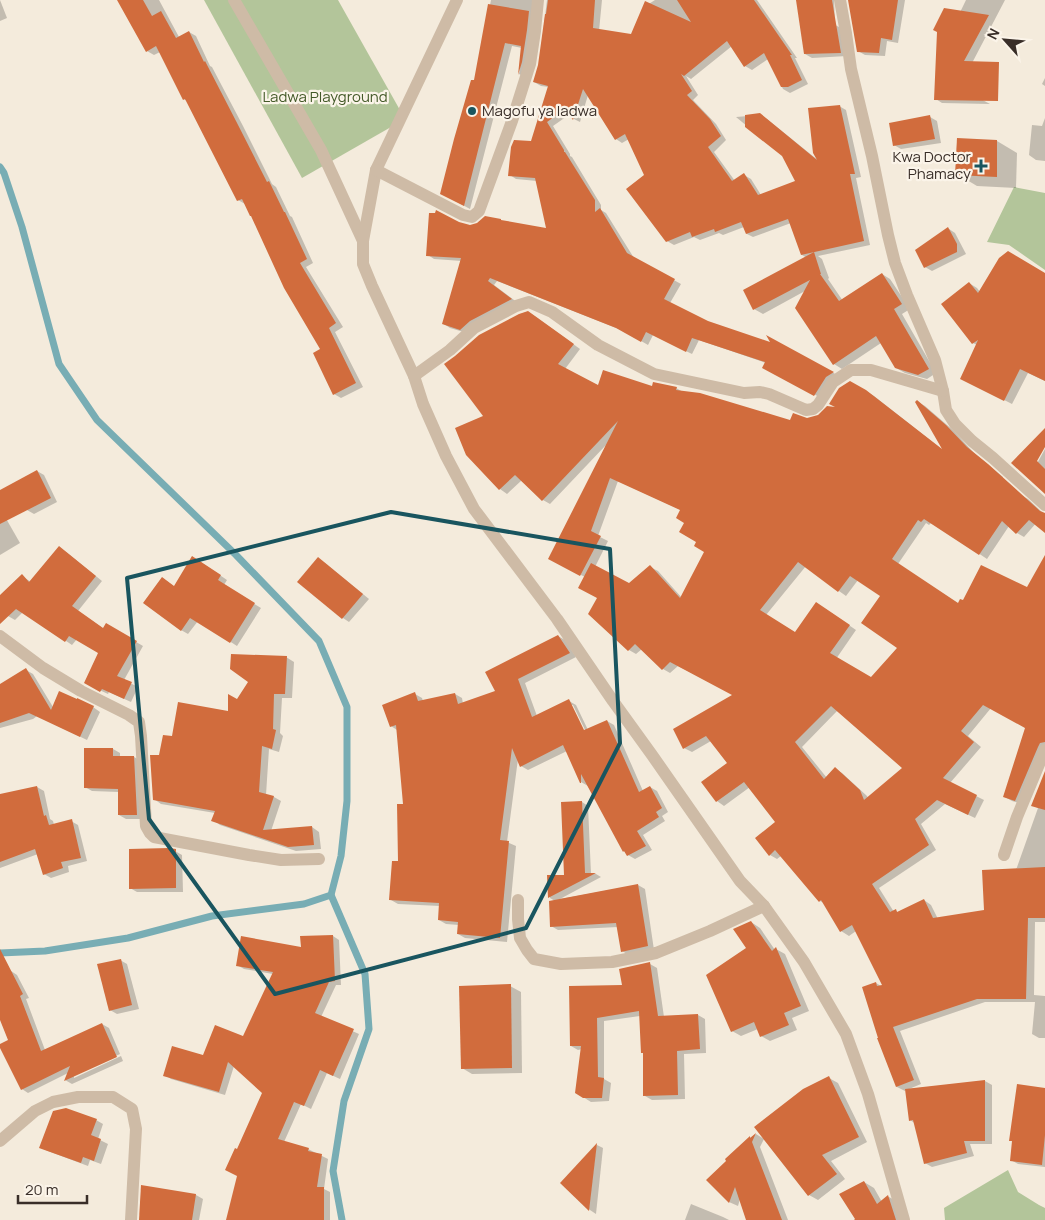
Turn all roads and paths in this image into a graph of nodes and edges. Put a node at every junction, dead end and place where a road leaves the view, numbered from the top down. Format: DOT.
graph roads {
  1 [pos="234,0"];
  2 [pos="457,0"];
  3 [pos="538,0"];
  4 [pos="840,0"];
  5 [pos="376,170"];
  6 [pos="363,241"];
  7 [pos="414,376"];
  8 [pos="943,391"];
  9 [pos="1045,505"];
  10 [pos="0,636"];
  11 [pos="1045,750"];
  12 [pos="1004,854"];
  13 [pos="319,859"];
  14 [pos="518,900"];
  15 [pos="764,906"];
  16 [pos="0,1141"];
  17 [pos="131,1220"];
  18 [pos="904,1220"];
  1 -- 6 [label="street"];
  2 -- 5 [label="street"];
  3 -- 5 [label="street"];
  4 -- 8 [label="street"];
  5 -- 6 [label="street"];
  6 -- 7 [label="street"];
  7 -- 8 [label="street"];
  7 -- 15 [label="street"];
  8 -- 9 [label="street"];
  10 -- 13 [label="street"];
  11 -- 12 [label="street"];
  14 -- 15 [label="street"];
  15 -- 18 [label="street"];
  16 -- 17 [label="street"];
}
